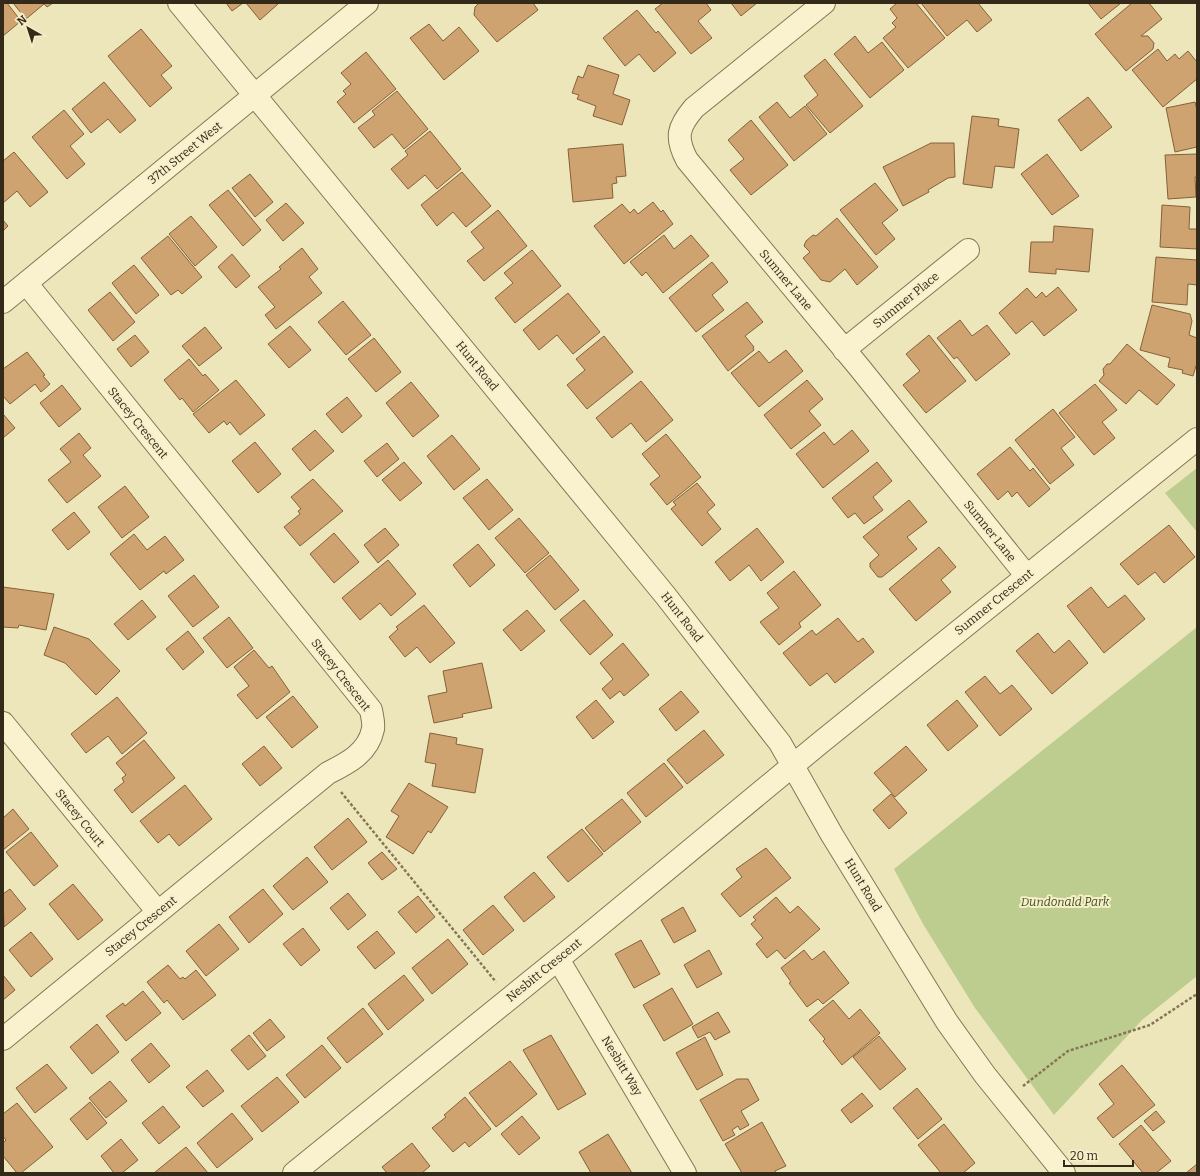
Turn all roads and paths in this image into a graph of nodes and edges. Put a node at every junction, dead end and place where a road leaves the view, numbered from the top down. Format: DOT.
graph roads {
  1 [pos="179,3"];
  2 [pos="368,3"];
  3 [pos="824,3"];
  4 [pos="255,95"];
  5 [pos="968,250"];
  6 [pos="26,284"];
  7 [pos="3,302"];
  8 [pos="844,350"];
  9 [pos="1197,439"];
  10 [pos="1026,575"];
  11 [pos="3,723"];
  12 [pos="793,766"];
  13 [pos="341,793"];
  14 [pos="158,912"];
  15 [pos="558,959"];
  16 [pos="1197,994"];
  17 [pos="510,998"];
  18 [pos="3,1039"];
  19 [pos="1027,1084"];
  20 [pos="294,1173"];
  21 [pos="685,1173"];
  22 [pos="1064,1173"];
  1 -- 4 [label="street, Hunt Road"];
  2 -- 4 [label="street, 37th Street West"];
  3 -- 8 [label="street, Sumner Lane"];
  4 -- 6 [label="street, 37th Street West"];
  4 -- 12 [label="street, Hunt Road"];
  5 -- 8 [label="street, Summer Place"];
  6 -- 7 [label="street, 37th Street West"];
  6 -- 14 [label="street, Stacey Crescent"];
  8 -- 10 [label="street, Sumner Lane"];
  9 -- 10 [label="street, Sumner Crescent"];
  10 -- 12 [label="street, Sumner Crescent"];
  11 -- 14 [label="street, Stacey Court"];
  12 -- 15 [label="street, Nesbitt Crescent"];
  12 -- 22 [label="street, Hunt Road"];
  13 -- 17 [label="path"];
  14 -- 18 [label="street, Stacey Crescent"];
  15 -- 17 [label="street, Nesbitt Crescent"];
  15 -- 21 [label="street, Nesbitt Way"];
  16 -- 19 [label="path"];
  17 -- 20 [label="street, Nesbitt Crescent"];
}
